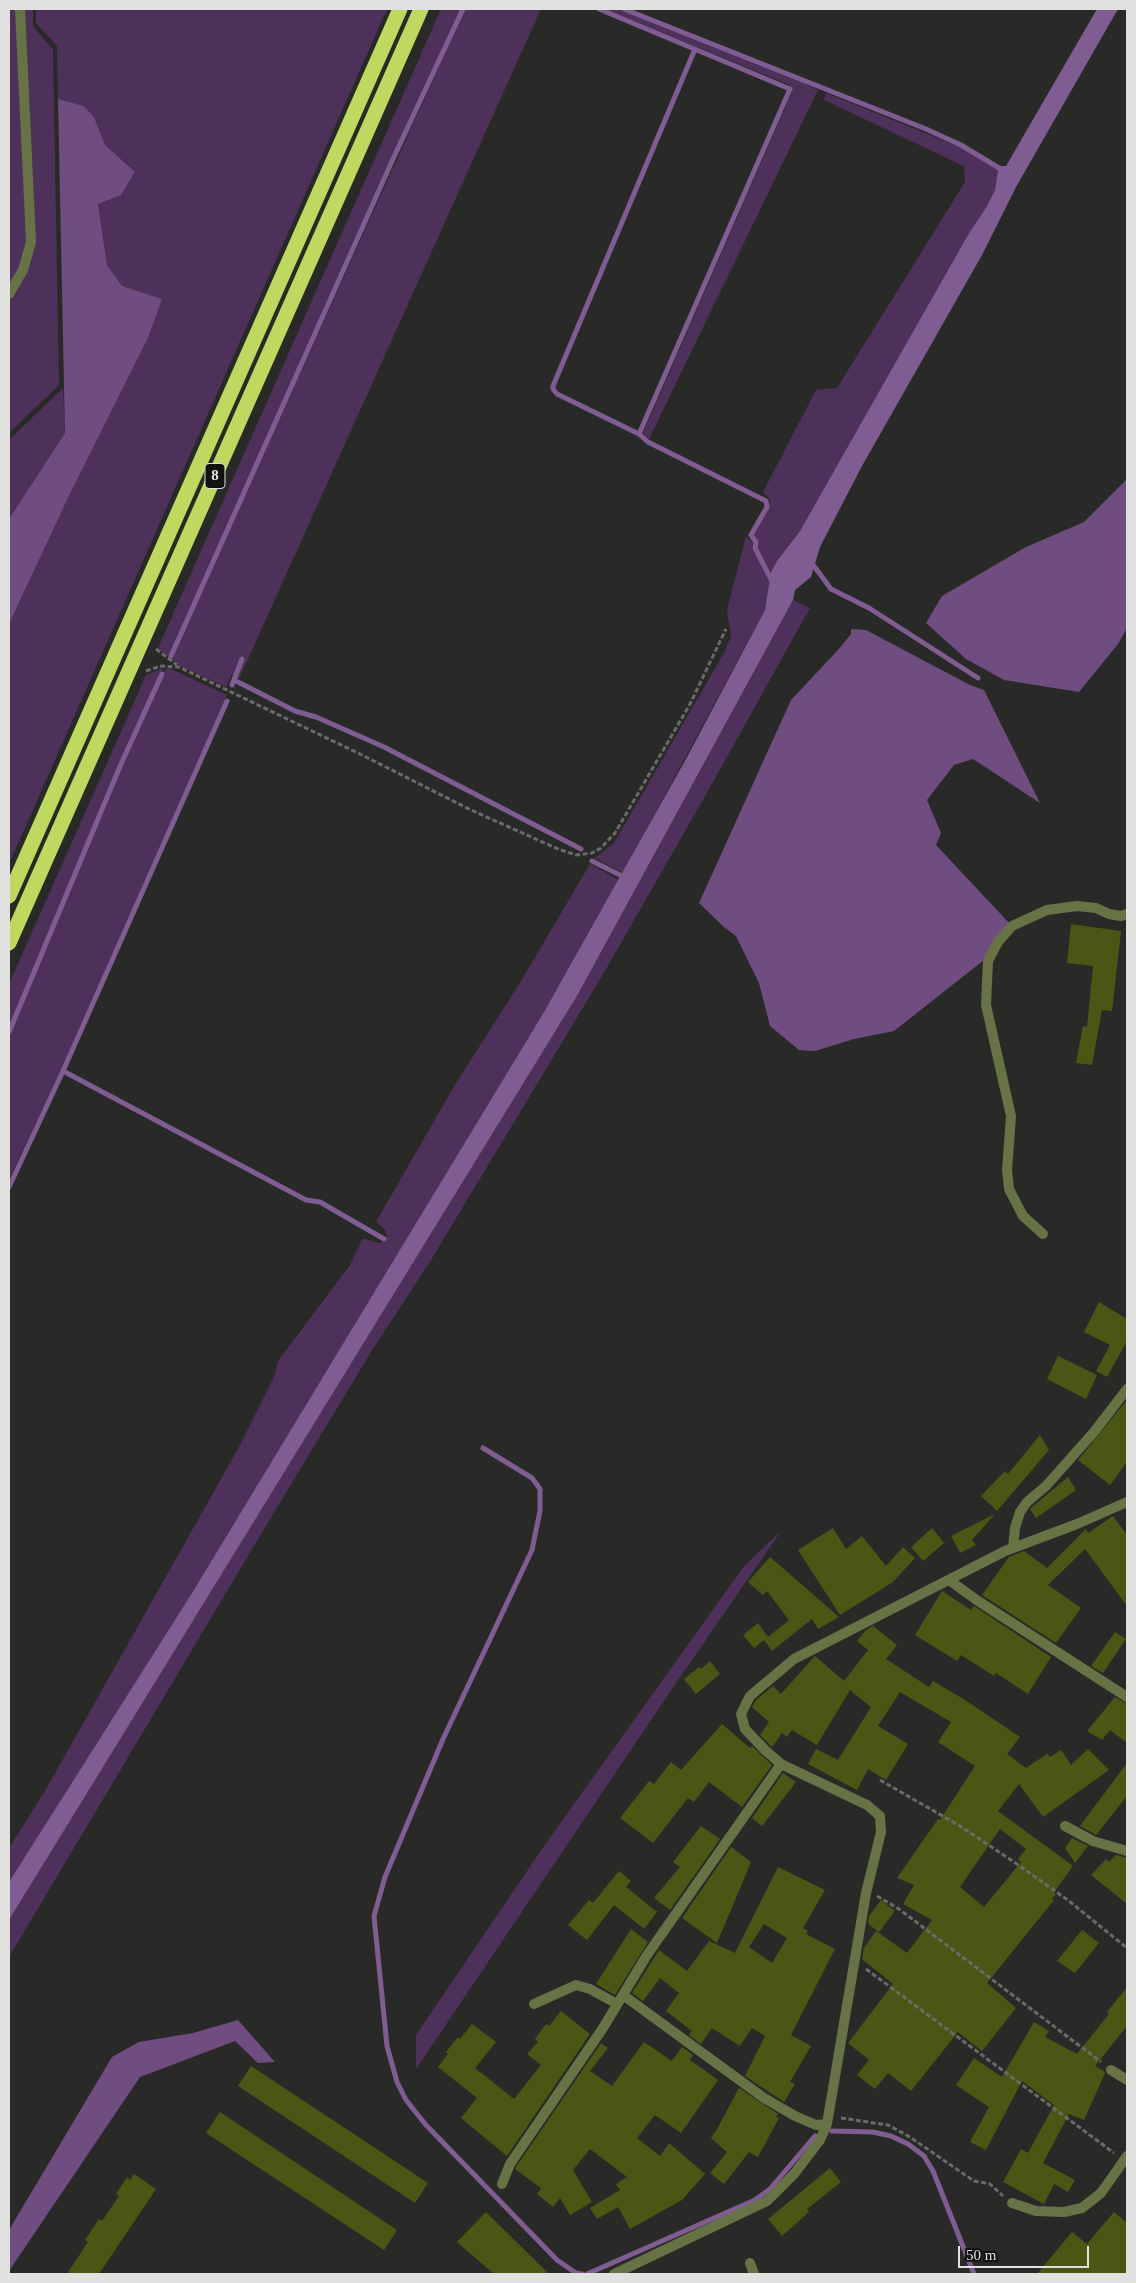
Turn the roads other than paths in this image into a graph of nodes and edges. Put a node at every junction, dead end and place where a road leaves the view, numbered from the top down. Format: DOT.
graph roads {
  1 [pos="20,9"];
  2 [pos="400,9"];
  3 [pos="421,9"];
  4 [pos="9,294"];
  5 [pos="9,896"];
  6 [pos="1127,914"];
  7 [pos="9,943"];
  8 [pos="1043,1234"];
  9 [pos="1127,1389"];
  10 [pos="1127,1502"];
  11 [pos="1013,1548"];
  12 [pos="949,1580"];
  13 [pos="1127,1697"];
  14 [pos="781,1764"];
  15 [pos="1065,1826"];
  16 [pos="1127,1851"];
  17 [pos="620,2000"];
  18 [pos="534,2004"];
  19 [pos="1111,2070"];
  20 [pos="1127,2080"];
  21 [pos="827,2124"];
  22 [pos="1126,2158"];
  23 [pos="502,2184"];
  24 [pos="1012,2203"];
  25 [pos="750,2262"];
  26 [pos="614,2274"];
  27 [pos="754,2274"];
  1 -- 4 [label="street"];
  2 -- 5 [label="highway, 8"];
  3 -- 7 [label="highway, 8"];
  6 -- 8 [label="street"];
  9 -- 11 [label="street"];
  10 -- 11 [label="street"];
  11 -- 12 [label="street"];
  12 -- 13 [label="street"];
  12 -- 14 [label="street"];
  14 -- 17 [label="street"];
  14 -- 21 [label="street"];
  15 -- 16 [label="street"];
  17 -- 18 [label="street"];
  17 -- 21 [label="street"];
  17 -- 23 [label="street"];
  19 -- 20 [label="street"];
  21 -- 26 [label="street"];
  22 -- 24 [label="street"];
  25 -- 27 [label="street"];
}
